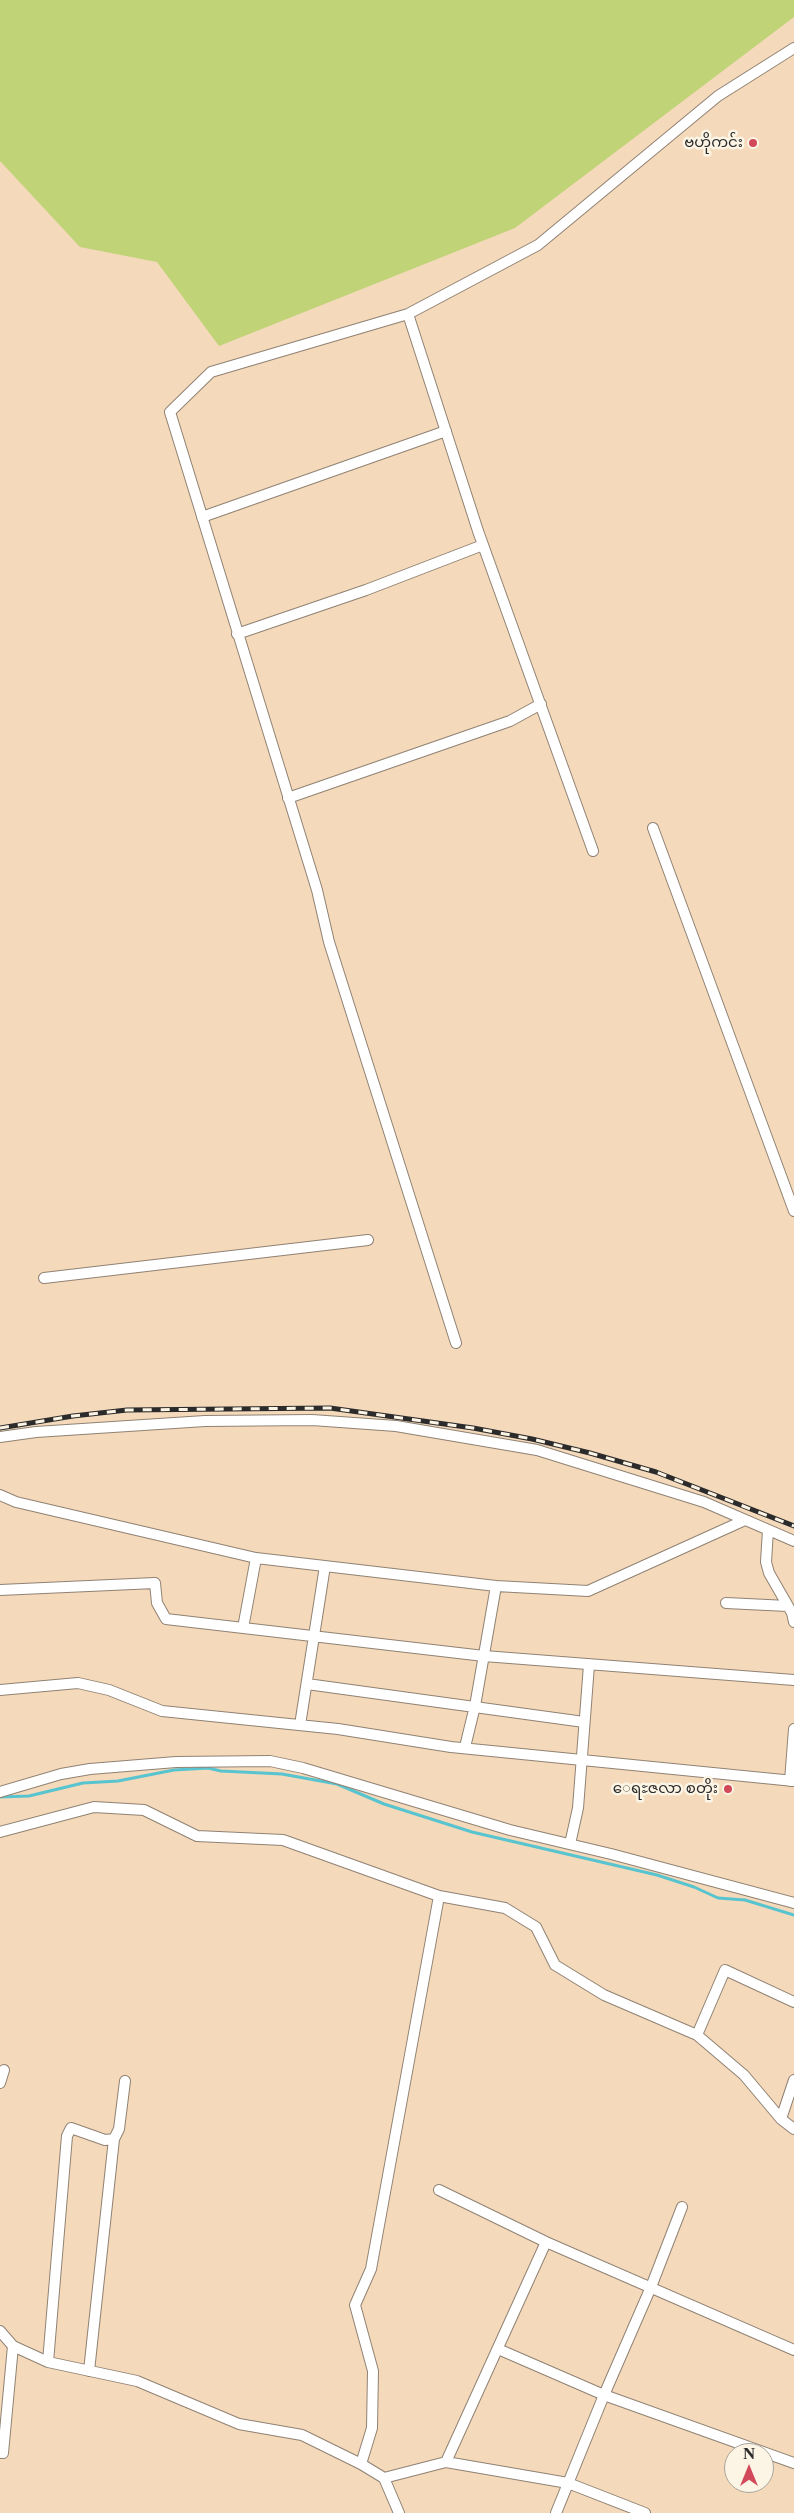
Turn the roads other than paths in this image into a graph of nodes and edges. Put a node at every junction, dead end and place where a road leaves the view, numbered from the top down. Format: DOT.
graph roads {
  1 [pos="794,48"];
  2 [pos="408,314"];
  3 [pos="446,431"];
  4 [pos="202,517"];
  5 [pos="483,545"];
  6 [pos="237,634"];
  7 [pos="541,704"];
  8 [pos="288,798"];
  9 [pos="653,828"];
  10 [pos="593,851"];
  11 [pos="794,1211"];
  12 [pos="368,1240"];
  13 [pos="44,1278"];
  14 [pos="456,1343"];
  15 [pos="0,1438"];
  16 [pos="0,1495"];
  17 [pos="745,1520"];
  18 [pos="768,1530"];
  19 [pos="794,1542"];
  20 [pos="256,1558"];
  21 [pos="325,1566"];
  22 [pos="496,1586"];
  23 [pos="0,1590"];
  24 [pos="726,1603"];
  25 [pos="788,1606"];
  26 [pos="794,1622"];
  27 [pos="243,1628"];
  28 [pos="315,1636"];
  29 [pos="484,1656"];
  30 [pos="589,1665"];
  31 [pos="794,1680"];
  32 [pos="307,1684"];
  33 [pos="0,1690"];
  34 [pos="475,1706"];
  35 [pos="584,1722"];
  36 [pos="300,1724"];
  37 [pos="794,1729"];
  38 [pos="466,1747"];
  39 [pos="581,1761"];
  40 [pos="792,1781"];
  41 [pos="0,1792"];
  42 [pos="0,1832"];
  43 [pos="570,1844"];
  44 [pos="439,1896"];
  45 [pos="794,1903"];
  46 [pos="794,2002"];
  47 [pos="698,2034"];
  48 [pos="4,2070"];
  49 [pos="794,2080"];
  50 [pos="125,2081"];
  51 [pos="0,2083"];
  52 [pos="781,2119"];
  53 [pos="794,2129"];
  54 [pos="114,2138"];
  55 [pos="439,2190"];
  56 [pos="682,2207"];
  57 [pos="546,2242"];
  58 [pos="651,2287"];
  59 [pos="0,2332"];
  60 [pos="13,2346"];
  61 [pos="498,2349"];
  62 [pos="794,2350"];
  63 [pos="48,2362"];
  64 [pos="89,2371"];
  65 [pos="604,2395"];
  66 [pos="0,2453"];
  67 [pos="446,2462"];
  68 [pos="794,2462"];
  69 [pos="361,2464"];
  70 [pos="384,2478"];
  71 [pos="568,2483"];
  72 [pos="639,2512"];
  73 [pos="399,2513"];
  74 [pos="556,2513"];
  1 -- 2 [label="street"];
  2 -- 3 [label="street"];
  2 -- 4 [label="street"];
  3 -- 4 [label="street"];
  3 -- 5 [label="street"];
  4 -- 6 [label="street"];
  5 -- 6 [label="street"];
  5 -- 7 [label="street"];
  6 -- 8 [label="street"];
  7 -- 8 [label="street"];
  7 -- 10 [label="street"];
  8 -- 14 [label="street"];
  9 -- 11 [label="street"];
  12 -- 13 [label="street"];
  15 -- 17 [label="street"];
  16 -- 20 [label="street"];
  17 -- 18 [label="street"];
  17 -- 22 [label="street"];
  18 -- 19 [label="street"];
  18 -- 25 [label="street"];
  20 -- 21 [label="street"];
  20 -- 27 [label="street"];
  21 -- 22 [label="street"];
  21 -- 28 [label="street"];
  22 -- 29 [label="street"];
  23 -- 27 [label="street"];
  24 -- 25 [label="street"];
  25 -- 26 [label="street"];
  27 -- 28 [label="street"];
  28 -- 29 [label="street"];
  28 -- 32 [label="street"];
  29 -- 30 [label="street"];
  29 -- 34 [label="street"];
  30 -- 31 [label="street"];
  30 -- 35 [label="street"];
  32 -- 34 [label="street"];
  32 -- 36 [label="street"];
  33 -- 36 [label="street"];
  34 -- 35 [label="street"];
  34 -- 38 [label="street"];
  35 -- 39 [label="street"];
  36 -- 38 [label="street"];
  37 -- 40 [label="street"];
  38 -- 39 [label="street"];
  39 -- 40 [label="street"];
  39 -- 43 [label="street"];
  41 -- 43 [label="street"];
  42 -- 44 [label="street"];
  43 -- 45 [label="street"];
  44 -- 47 [label="street"];
  44 -- 69 [label="street"];
  46 -- 47 [label="street"];
  47 -- 52 [label="street"];
  48 -- 51 [label="street"];
  49 -- 52 [label="street"];
  50 -- 54 [label="street"];
  52 -- 53 [label="street"];
  54 -- 63 [label="street"];
  54 -- 64 [label="street"];
  55 -- 57 [label="street"];
  56 -- 58 [label="street"];
  57 -- 58 [label="street"];
  57 -- 61 [label="street"];
  58 -- 62 [label="street"];
  58 -- 65 [label="street"];
  59 -- 60 [label="street"];
  60 -- 63 [label="street"];
  60 -- 66 [label="street"];
  61 -- 65 [label="street"];
  61 -- 67 [label="street"];
  63 -- 64 [label="street"];
  64 -- 69 [label="street"];
  65 -- 68 [label="street"];
  65 -- 71 [label="street"];
  67 -- 70 [label="street"];
  67 -- 71 [label="street"];
  69 -- 70 [label="street"];
  70 -- 73 [label="street"];
  71 -- 72 [label="street"];
  71 -- 74 [label="street"];
}
